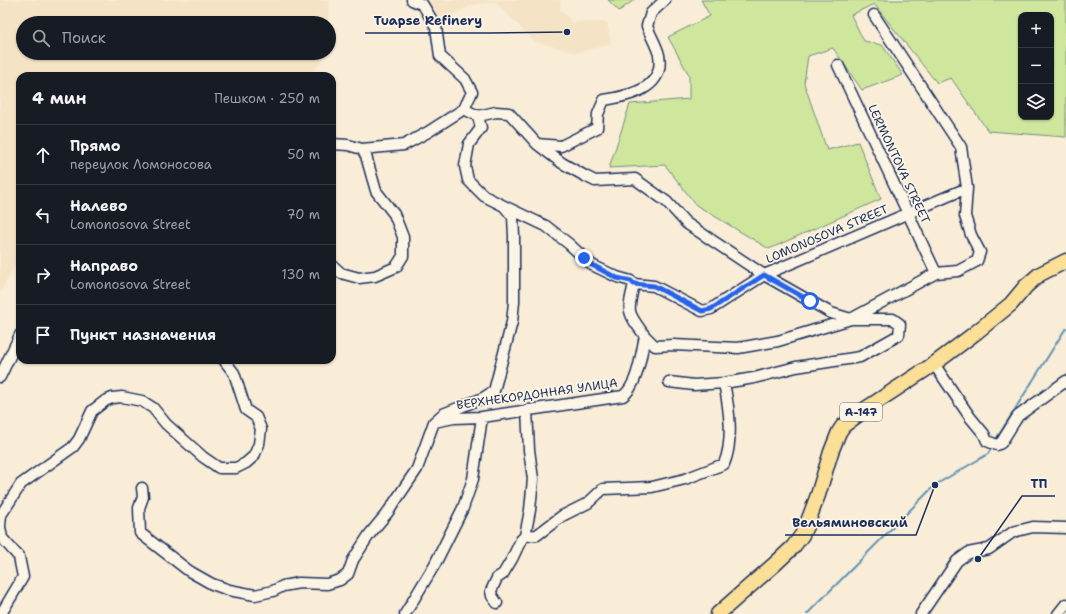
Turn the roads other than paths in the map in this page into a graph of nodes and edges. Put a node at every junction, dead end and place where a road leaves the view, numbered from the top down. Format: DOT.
graph roads {
  1 [pos="412,0"];
  2 [pos="666,0"];
  3 [pos="874,16"];
  4 [pos="838,65"];
  5 [pos="464,109"];
  6 [pos="478,116"];
  7 [pos="336,144"];
  8 [pos="537,144"];
  9 [pos="362,149"];
  10 [pos="967,188"];
  11 [pos="504,206"];
  12 [pos="908,214"];
  13 [pos="1066,261"];
  14 [pos="336,269"];
  15 [pos="936,273"];
  16 [pos="764,275"];
  17 [pos="633,282"];
  18 [pos="851,319"];
  19 [pos="645,336"];
  20 [pos="16,343"];
  21 [pos="227,364"];
  22 [pos="934,364"];
  23 [pos="0,377"];
  24 [pos="1066,381"];
  25 [pos="669,382"];
  26 [pos="724,383"];
  27 [pos="527,410"];
  28 [pos="482,417"];
  29 [pos="434,422"];
  30 [pos="142,488"];
  31 [pos="0,526"];
  32 [pos="1066,528"];
  33 [pos="525,536"];
  34 [pos="497,603"];
  35 [pos="1066,604"];
  36 [pos="1,614"];
  37 [pos="405,614"];
  38 [pos="718,614"];
  39 [pos="922,614"];
  40 [pos="1058,614"];
  1 -- 5 [label="street"];
  2 -- 8 [label="street"];
  3 -- 10 [label="street"];
  4 -- 12 [label="street, LERMONTOVA STREET"];
  5 -- 6 [label="street"];
  5 -- 9 [label="street"];
  6 -- 8 [label="street"];
  6 -- 11 [label="street, LOMONOSOVA STREET"];
  7 -- 9 [label="street"];
  8 -- 16 [label="street"];
  9 -- 14 [label="street"];
  10 -- 12 [label="street, LOMONOSOVA STREET"];
  10 -- 15 [label="street"];
  11 -- 17 [label="street, LOMONOSOVA STREET"];
  11 -- 29 [label="street"];
  12 -- 15 [label="street, LERMONTOVA STREET"];
  12 -- 16 [label="street, LOMONOSOVA STREET"];
  13 -- 22 [label="highway, А-147"];
  15 -- 18 [label="street"];
  16 -- 17 [label="street, LOMONOSOVA STREET"];
  16 -- 18 [label="street"];
  17 -- 19 [label="street"];
  18 -- 19 [label="street"];
  18 -- 26 [label="street"];
  19 -- 27 [label="street, ВЕРХНЕКОРДОННАЯ УЛИЦА"];
  20 -- 23 [label="street"];
  21 -- 31 [label="street"];
  22 -- 24 [label="street"];
  22 -- 38 [label="highway, А-147"];
  25 -- 26 [label="street"];
  26 -- 33 [label="street"];
  27 -- 28 [label="street, ВЕРХНЕКОРДОННАЯ УЛИЦА"];
  27 -- 33 [label="street"];
  28 -- 29 [label="street, ВЕРХНЕКОРДОННАЯ УЛИЦА"];
  28 -- 37 [label="street"];
  29 -- 30 [label="street"];
  31 -- 36 [label="street"];
  32 -- 39 [label="street"];
  33 -- 34 [label="street"];
  35 -- 40 [label="street"];
}
